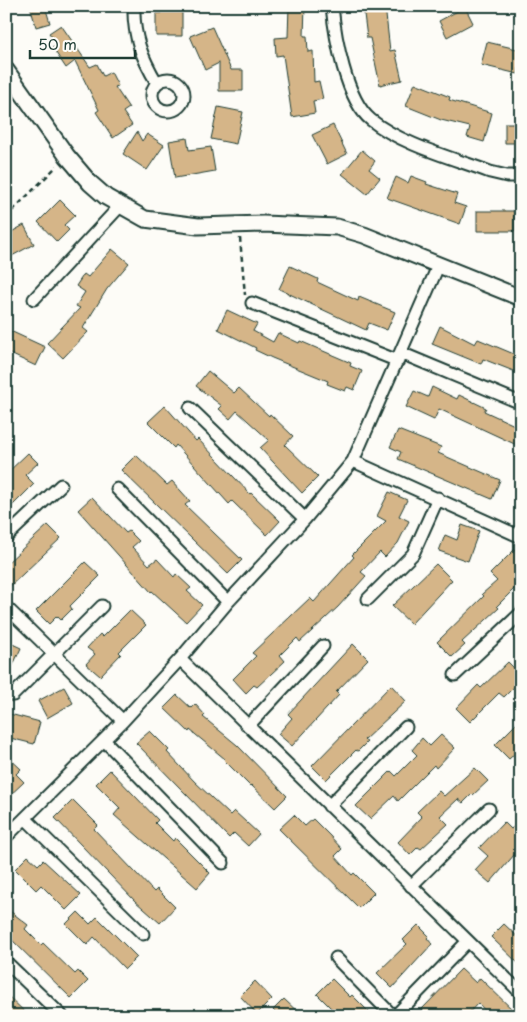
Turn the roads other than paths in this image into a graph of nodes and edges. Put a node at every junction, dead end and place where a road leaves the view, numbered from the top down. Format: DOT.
graph roads {
  1 [pos="134,6"];
  2 [pos="332,6"];
  3 [pos="6,70"];
  4 [pos="157,84"];
  5 [pos="521,176"];
  6 [pos="120,206"];
  7 [pos="439,264"];
  8 [pos="521,298"];
  9 [pos="34,299"];
  10 [pos="252,303"];
  11 [pos="400,357"];
  12 [pos="521,403"];
  13 [pos="190,408"];
  14 [pos="353,461"];
  15 [pos="61,485"];
  16 [pos="117,489"];
  17 [pos="438,498"];
  18 [pos="305,519"];
  19 [pos="6,537"];
  20 [pos="521,537"];
  21 [pos="368,599"];
  22 [pos="228,602"];
  23 [pos="102,606"];
  24 [pos="6,607"];
  25 [pos="521,613"];
  26 [pos="323,646"];
  27 [pos="54,654"];
  28 [pos="180,659"];
  29 [pos="456,675"];
  30 [pos="14,695"];
  31 [pos="123,721"];
  32 [pos="248,726"];
  33 [pos="406,727"];
  34 [pos="104,740"];
  35 [pos="328,806"];
  36 [pos="489,809"];
  37 [pos="25,818"];
  38 [pos="9,830"];
  39 [pos="223,863"];
  40 [pos="411,886"];
  41 [pos="143,934"];
  42 [pos="467,942"];
  43 [pos="336,958"];
  44 [pos="6,962"];
  45 [pos="521,993"];
  46 [pos="62,1016"];
  47 [pos="394,1016"];
  1 -- 4 [label="street"];
  2 -- 5 [label="street"];
  3 -- 6 [label="street"];
  6 -- 7 [label="street"];
  6 -- 9 [label="street"];
  7 -- 8 [label="street"];
  7 -- 11 [label="street"];
  10 -- 11 [label="street"];
  11 -- 12 [label="street"];
  11 -- 14 [label="street"];
  13 -- 18 [label="street"];
  14 -- 17 [label="street"];
  14 -- 18 [label="street"];
  15 -- 19 [label="street"];
  16 -- 22 [label="street"];
  17 -- 20 [label="street"];
  17 -- 21 [label="street"];
  18 -- 22 [label="street"];
  22 -- 28 [label="street"];
  23 -- 27 [label="street"];
  24 -- 27 [label="street"];
  25 -- 29 [label="street"];
  26 -- 32 [label="street"];
  27 -- 30 [label="street"];
  27 -- 31 [label="street"];
  28 -- 31 [label="street"];
  28 -- 32 [label="street"];
  31 -- 34 [label="street"];
  32 -- 35 [label="street"];
  33 -- 35 [label="street"];
  34 -- 37 [label="street"];
  34 -- 39 [label="street"];
  35 -- 40 [label="street"];
  36 -- 40 [label="street"];
  37 -- 38 [label="street"];
  37 -- 41 [label="street"];
  40 -- 42 [label="street"];
  42 -- 45 [label="street"];
  42 -- 47 [label="street"];
  43 -- 47 [label="street"];
  44 -- 46 [label="street"];
}
